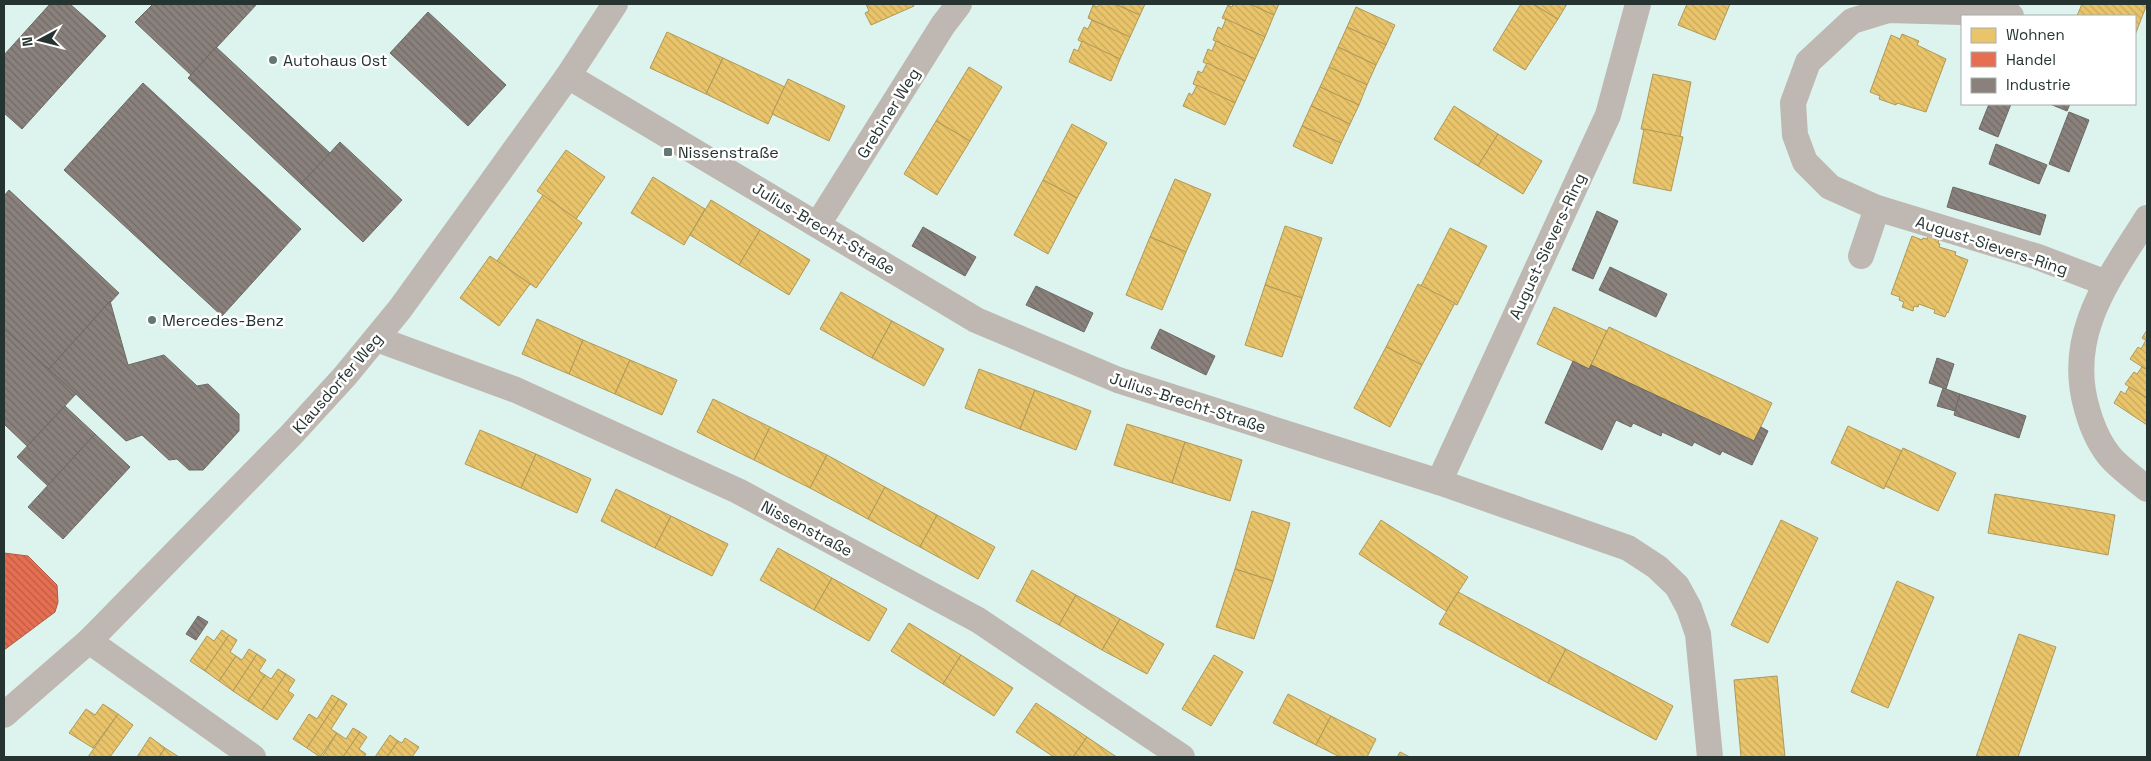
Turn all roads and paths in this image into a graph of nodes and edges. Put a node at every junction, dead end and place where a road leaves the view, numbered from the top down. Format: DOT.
graph roads {
  1 [pos="615,4"];
  2 [pos="959,4"];
  3 [pos="1638,4"];
  4 [pos="2008,15"];
  5 [pos="568,76"];
  6 [pos="1877,208"];
  7 [pos="2147,218"];
  8 [pos="818,224"];
  9 [pos="1861,256"];
  10 [pos="2106,283"];
  11 [pos="377,339"];
  12 [pos="1439,482"];
  13 [pos="2147,489"];
  14 [pos="89,641"];
  15 [pos="4,715"];
  16 [pos="253,757"];
  17 [pos="1182,757"];
  18 [pos="1710,757"];
  1 -- 5 [label="street, Klausdorfer Weg"];
  2 -- 8 [label="street, Grebiner Weg"];
  3 -- 12 [label="street, August-Sievers-Ring"];
  4 -- 6 [label="street, August-Sievers-Ring"];
  5 -- 8 [label="street, Julius-Brecht-Straße"];
  5 -- 11 [label="street, Klausdorfer Weg"];
  6 -- 9 [label="street"];
  6 -- 10 [label="street, August-Sievers-Ring"];
  7 -- 10 [label="street"];
  8 -- 12 [label="street, Julius-Brecht-Straße"];
  10 -- 13 [label="street"];
  11 -- 14 [label="street, Klausdorfer Weg"];
  11 -- 17 [label="street, Nissenstraße"];
  12 -- 18 [label="street, Julius-Brecht-Straße"];
  14 -- 15 [label="street, Klausdorfer Weg"];
  14 -- 16 [label="street"];
}
